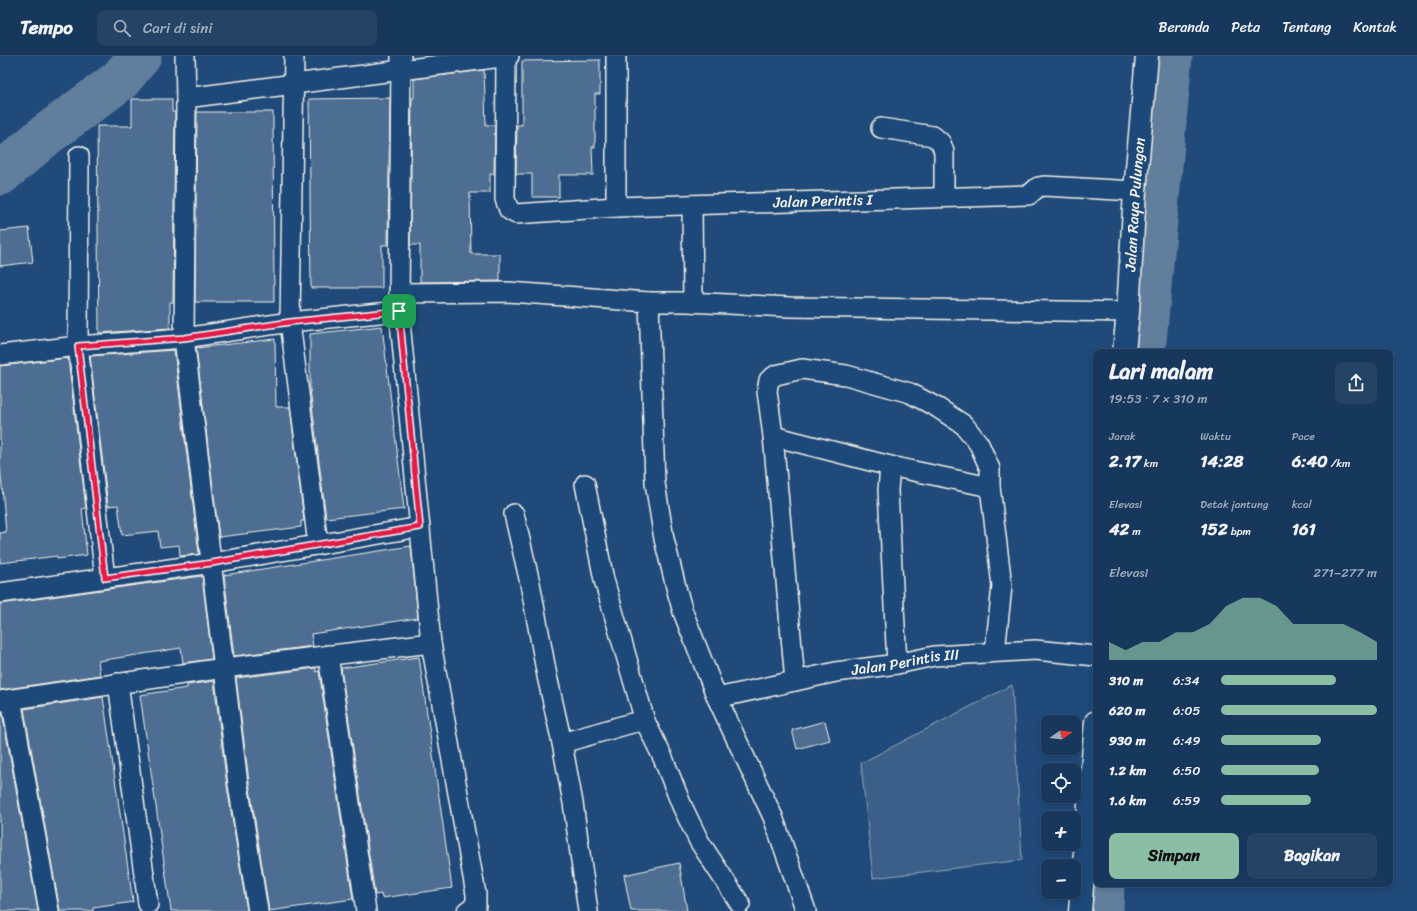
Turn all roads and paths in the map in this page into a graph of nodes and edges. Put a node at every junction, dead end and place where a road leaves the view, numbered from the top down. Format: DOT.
graph roads {
  1 [pos="185,56"];
  2 [pos="294,56"];
  3 [pos="506,56"];
  4 [pos="509,56"];
  5 [pos="616,56"];
  6 [pos="1147,56"];
  7 [pos="401,63"];
  8 [pos="295,84"];
  9 [pos="186,98"];
  10 [pos="881,128"];
  11 [pos="79,156"];
  12 [pos="1135,191"];
  13 [pos="944,197"];
  14 [pos="692,205"];
  15 [pos="616,207"];
  16 [pos="399,302"];
  17 [pos="649,302"];
  18 [pos="693,302"];
  19 [pos="1128,312"];
  20 [pos="290,322"];
  21 [pos="184,338"];
  22 [pos="78,346"];
  23 [pos="1124,349"];
  24 [pos="0,355"];
  25 [pos="773,436"];
  26 [pos="890,466"];
  27 [pos="585,484"];
  28 [pos="990,487"];
  29 [pos="514,514"];
  30 [pos="420,527"];
  31 [pos="318,545"];
  32 [pos="212,563"];
  33 [pos="105,578"];
  34 [pos="1,588"];
  35 [pos="431,642"];
  36 [pos="995,652"];
  37 [pos="328,655"];
  38 [pos="1093,656"];
  39 [pos="897,664"];
  40 [pos="224,668"];
  41 [pos="795,681"];
  42 [pos="118,683"];
  43 [pos="717,698"];
  44 [pos="6,700"];
  45 [pos="645,721"];
  46 [pos="562,743"];
  47 [pos="1093,757"];
  48 [pos="148,904"];
  49 [pos="740,904"];
  50 [pos="49,911"];
  51 [pos="258,911"];
  52 [pos="366,911"];
  53 [pos="467,911"];
  54 [pos="588,911"];
  55 [pos="806,911"];
  56 [pos="1080,911"];
  1 -- 9 [label="street"];
  2 -- 8 [label="street"];
  3 -- 4 [label="street"];
  3 -- 7 [label="street"];
  3 -- 15 [label="street, Jalan Perintis I"];
  5 -- 15 [label="street"];
  6 -- 12 [label="street, Jalan Raya Pulungan"];
  7 -- 8 [label="street"];
  7 -- 16 [label="street"];
  8 -- 9 [label="street"];
  8 -- 20 [label="street"];
  9 -- 21 [label="street"];
  10 -- 13 [label="street"];
  11 -- 22 [label="street"];
  12 -- 13 [label="street, Jalan Perintis I"];
  12 -- 19 [label="street, Jalan Raya Pulungan"];
  13 -- 14 [label="street, Jalan Perintis I"];
  14 -- 15 [label="street, Jalan Perintis I"];
  14 -- 18 [label="street"];
  16 -- 17 [label="street"];
  16 -- 20 [label="street"];
  16 -- 30 [label="street"];
  17 -- 18 [label="street"];
  17 -- 43 [label="street"];
  18 -- 19 [label="street"];
  19 -- 23 [label="street, Jalan Raya Pulungan"];
  20 -- 21 [label="street"];
  20 -- 31 [label="street"];
  21 -- 22 [label="street"];
  21 -- 32 [label="street"];
  22 -- 24 [label="street"];
  22 -- 33 [label="street"];
  25 -- 26 [label="street"];
  25 -- 28 [label="street"];
  25 -- 41 [label="street"];
  26 -- 28 [label="street"];
  26 -- 39 [label="street"];
  27 -- 45 [label="street"];
  28 -- 36 [label="street"];
  29 -- 46 [label="street"];
  30 -- 31 [label="street"];
  30 -- 35 [label="street"];
  31 -- 32 [label="street"];
  32 -- 33 [label="street"];
  32 -- 40 [label="street"];
  33 -- 34 [label="street"];
  35 -- 37 [label="street"];
  35 -- 53 [label="street"];
  36 -- 38 [label="street, Jalan Perintis III"];
  36 -- 39 [label="street, Jalan Perintis III"];
  37 -- 40 [label="street"];
  37 -- 52 [label="street"];
  39 -- 41 [label="street, Jalan Perintis III"];
  40 -- 42 [label="street"];
  40 -- 51 [label="street"];
  41 -- 43 [label="street, Jalan Perintis III"];
  42 -- 44 [label="street"];
  42 -- 48 [label="street"];
  43 -- 55 [label="street"];
  44 -- 50 [label="street"];
  45 -- 46 [label="street"];
  45 -- 49 [label="street"];
  46 -- 54 [label="street"];
  47 -- 56 [label="street"];
}
